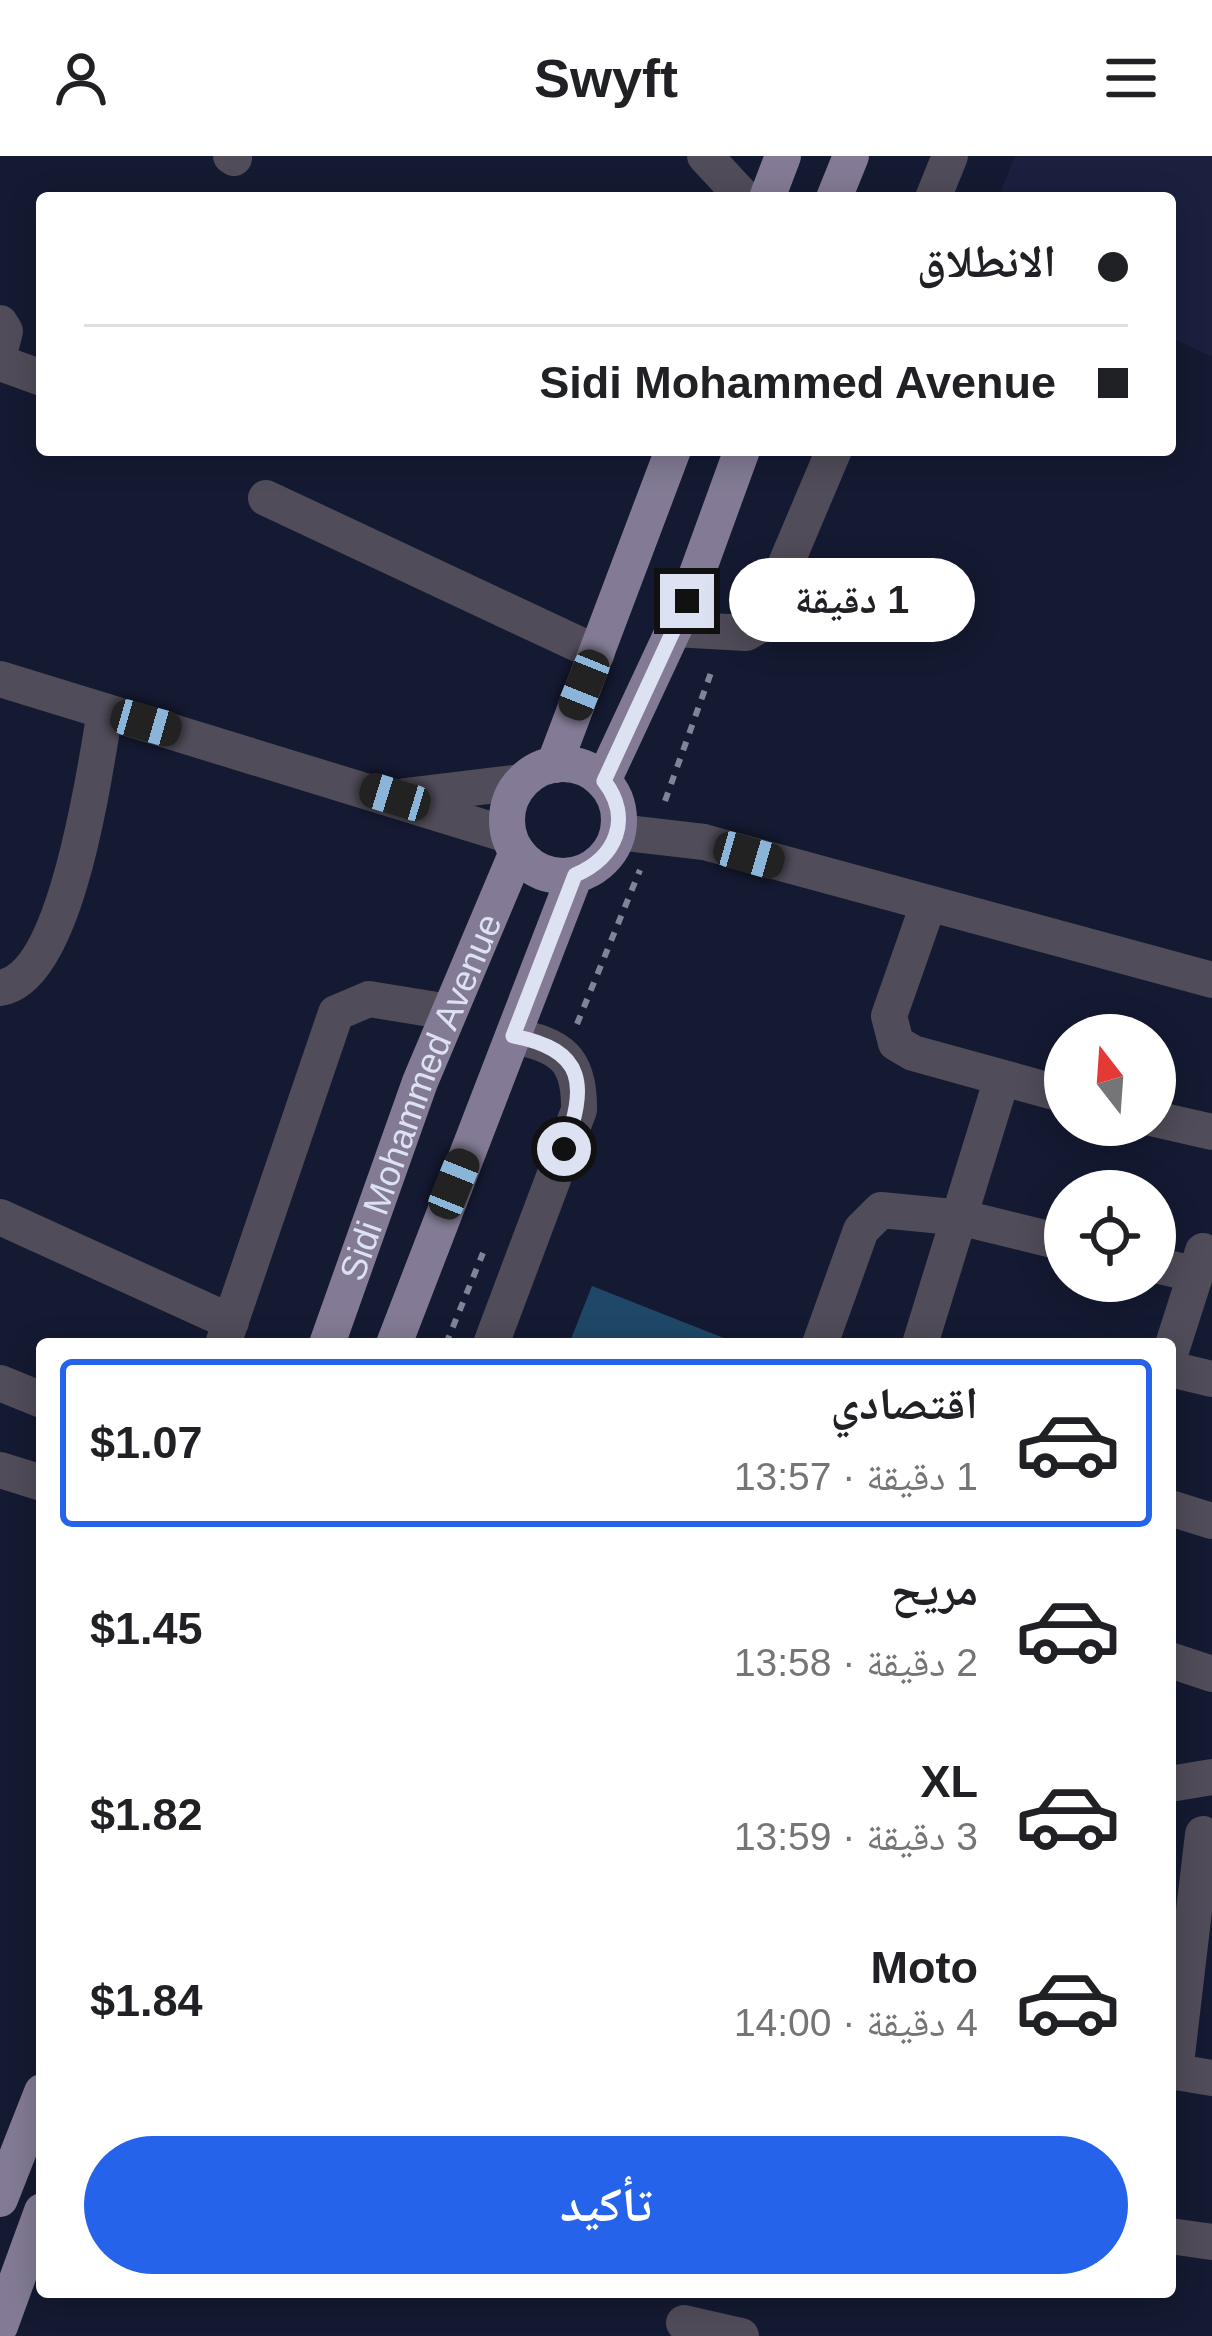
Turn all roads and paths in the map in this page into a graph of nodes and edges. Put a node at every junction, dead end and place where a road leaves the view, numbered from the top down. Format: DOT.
graph roads {
  1 [pos="705,156"];
  2 [pos="783,156"];
  3 [pos="850,156"];
  4 [pos="950,156"];
  5 [pos="738,192"];
  6 [pos="769,192"];
  7 [pos="836,192"];
  8 [pos="935,192"];
  9 [pos="0,323"];
  10 [pos="0,351"];
  11 [pos="0,363"];
  12 [pos="36,376"];
  13 [pos="669,456"];
  14 [pos="740,456"];
  15 [pos="831,456"];
  16 [pos="727,490"];
  17 [pos="266,498"];
  18 [pos="674,629"];
  19 [pos="726,634"];
  20 [pos="597,653"];
  21 [pos="0,679"];
  22 [pos="105,711"];
  23 [pos="537,774"];
  24 [pos="604,781"];
  25 [pos="395,797"];
  26 [pos="637,833"];
  27 [pos="513,844"];
  28 [pos="575,875"];
  29 [pos="928,905"];
  30 [pos="1212,980"];
  31 [pos="0,988"];
  32 [pos="448,1012"];
  33 [pos="513,1036"];
  34 [pos="564,1055"];
  35 [pos="1002,1078"];
  36 [pos="1044,1089"];
  37 [pos="1176,1124"];
  38 [pos="1212,1132"];
  39 [pos="0,1217"];
  40 [pos="963,1218"];
  41 [pos="1044,1238"];
  42 [pos="488,1241"];
  43 [pos="1176,1264"];
  44 [pos="227,1333"];
  45 [pos="329,1338"];
  46 [pos="396,1338"];
  47 [pos="448,1338"];
  48 [pos="493,1338"];
  49 [pos="822,1338"];
  50 [pos="922,1338"];
  51 [pos="1175,1338"];
  52 [pos="1176,1370"];
  53 [pos="1212,1379"];
  54 [pos="0,1383"];
  55 [pos="36,1398"];
  56 [pos="0,1470"];
  57 [pos="36,1481"];
  58 [pos="1176,1510"];
  59 [pos="1212,1521"];
  60 [pos="1176,1662"];
  61 [pos="1212,1674"];
  62 [pos="1212,1778"];
  63 [pos="1176,1783"];
  64 [pos="1195,1835"];
  65 [pos="1176,2031"];
  66 [pos="1176,2073"];
  67 [pos="1212,2078"];
  68 [pos="36,2107"];
  69 [pos="0,2199"];
  70 [pos="36,2227"];
  71 [pos="1176,2237"];
  72 [pos="1212,2242"];
  73 [pos="685,2317"];
  74 [pos="0,2326"];
  75 [pos="741,2336"];
  1 -- 5 [label="street"];
  2 -- 6 [label="main road"];
  3 -- 7 [label="main road"];
  4 -- 8 [label="street"];
  9 -- 10 [label="street"];
  11 -- 12 [label="street"];
  13 -- 16 [label="main road"];
  13 -- 20 [label="main road"];
  14 -- 16 [label="main road"];
  15 -- 19 [label="street"];
  16 -- 18 [label="main road"];
  17 -- 20 [label="street"];
  18 -- 19 [label="street"];
  18 -- 24 [label="main road"];
  19 -- 26 [label="path"];
  20 -- 23 [label="main road"];
  21 -- 22 [label="street"];
  22 -- 25 [label="street"];
  22 -- 31 [label="street"];
  23 -- 24 [label="main road"];
  23 -- 25 [label="street"];
  23 -- 27 [label="main road"];
  24 -- 26 [label="main road"];
  25 -- 27 [label="street"];
  26 -- 28 [label="main road"];
  26 -- 29 [label="street"];
  26 -- 34 [label="path"];
  27 -- 28 [label="main road"];
  27 -- 32 [label="main road, Sidi Mohammed Avenue"];
  28 -- 33 [label="main road"];
  29 -- 30 [label="street"];
  29 -- 35 [label="street"];
  32 -- 44 [label="street"];
  32 -- 45 [label="main road, Sidi Mohammed Avenue"];
  33 -- 34 [label="street"];
  33 -- 46 [label="main road"];
  34 -- 48 [label="street"];
  35 -- 36 [label="street"];
  35 -- 40 [label="street"];
  37 -- 38 [label="street"];
  39 -- 44 [label="street"];
  40 -- 41 [label="street"];
  40 -- 49 [label="street"];
  40 -- 50 [label="street"];
  42 -- 47 [label="path"];
  43 -- 51 [label="street"];
  52 -- 53 [label="street"];
  54 -- 55 [label="street"];
  56 -- 57 [label="street"];
  58 -- 59 [label="street"];
  60 -- 61 [label="street"];
  62 -- 63 [label="street"];
  64 -- 65 [label="street"];
  66 -- 67 [label="street"];
  68 -- 69 [label="main road"];
  70 -- 74 [label="main road"];
  71 -- 72 [label="street"];
  73 -- 75 [label="street"];
}
